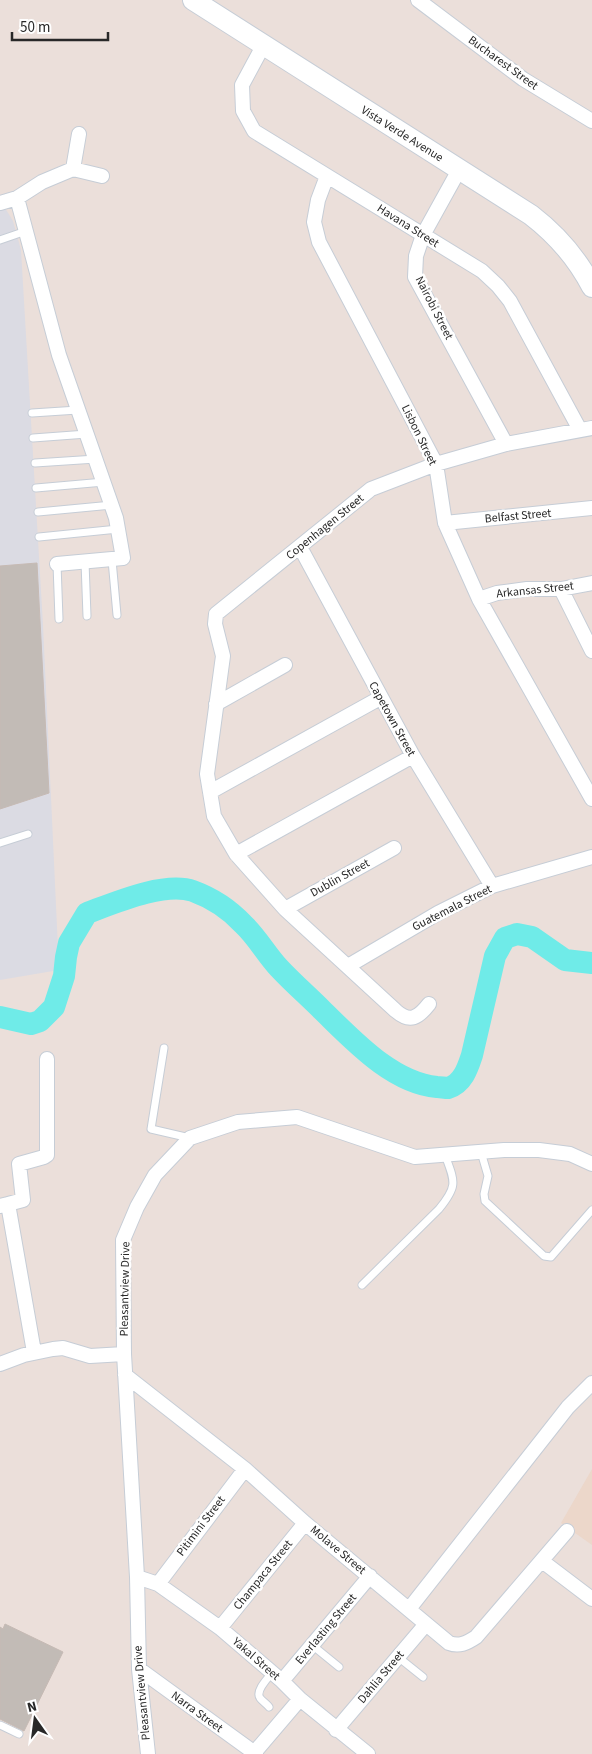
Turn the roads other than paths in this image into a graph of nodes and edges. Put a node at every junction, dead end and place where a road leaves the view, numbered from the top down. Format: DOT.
graph roads {
  1 [pos="193,0"];
  2 [pos="418,0"];
  3 [pos="263,46"];
  4 [pos="592,121"];
  5 [pos="78,134"];
  6 [pos="73,169"];
  7 [pos="459,170"];
  8 [pos="102,176"];
  9 [pos="327,176"];
  10 [pos="17,198"];
  11 [pos="0,203"];
  12 [pos="26,231"];
  13 [pos="423,235"];
  14 [pos="0,240"];
  15 [pos="592,287"];
  16 [pos="78,410"];
  17 [pos="32,413"];
  18 [pos="586,429"];
  19 [pos="87,434"];
  20 [pos="34,438"];
  21 [pos="506,444"];
  22 [pos="96,459"];
  23 [pos="35,463"];
  24 [pos="436,464"];
  25 [pos="104,482"];
  26 [pos="36,488"];
  27 [pos="112,506"];
  28 [pos="592,508"];
  29 [pos="38,512"];
  30 [pos="444,523"];
  31 [pos="120,529"];
  32 [pos="39,537"];
  33 [pos="300,547"];
  34 [pos="112,560"];
  35 [pos="85,562"];
  36 [pos="57,564"];
  37 [pos="592,584"];
  38 [pos="561,589"];
  39 [pos="479,599"];
  40 [pos="117,615"];
  41 [pos="87,616"];
  42 [pos="59,619"];
  43 [pos="592,651"];
  44 [pos="285,665"];
  45 [pos="380,698"];
  46 [pos="216,704"];
  47 [pos="413,756"];
  48 [pos="210,792"];
  49 [pos="592,799"];
  50 [pos="28,834"];
  51 [pos="0,843"];
  52 [pos="394,848"];
  53 [pos="236,854"];
  54 [pos="592,857"];
  55 [pos="492,886"];
  56 [pos="285,909"];
  57 [pos="348,966"];
  58 [pos="429,1004"];
  59 [pos="164,1048"];
  60 [pos="47,1059"];
  61 [pos="190,1138"];
  62 [pos="481,1152"];
  63 [pos="445,1155"];
  64 [pos="592,1164"];
  65 [pos="4,1205"];
  66 [pos="592,1210"];
  67 [pos="362,1285"];
  68 [pos="34,1352"];
  69 [pos="124,1354"];
  70 [pos="0,1364"];
  71 [pos="125,1376"];
  72 [pos="592,1383"];
  73 [pos="244,1468"];
  74 [pos="305,1522"];
  75 [pos="567,1531"];
  76 [pos="542,1561"];
  77 [pos="370,1576"];
  78 [pos="137,1577"];
  79 [pos="158,1584"];
  80 [pos="592,1599"];
  81 [pos="409,1609"];
  82 [pos="426,1624"];
  83 [pos="220,1628"];
  84 [pos="312,1645"];
  85 [pos="398,1657"];
  86 [pos="339,1667"];
  87 [pos="139,1669"];
  88 [pos="277,1677"];
  89 [pos="423,1677"];
  90 [pos="300,1699"];
  91 [pos="270,1707"];
  92 [pos="0,1725"];
  93 [pos="336,1730"];
  94 [pos="19,1734"];
  95 [pos="255,1753"];
  96 [pos="148,1754"];
  97 [pos="368,1754"];
  1 -- 3 [label="street, Vista Verde Avenue"];
  2 -- 4 [label="street, Bucharest Street"];
  3 -- 7 [label="street, Vista Verde Avenue"];
  3 -- 9 [label="street, Havana Street"];
  5 -- 6 [label="street"];
  6 -- 8 [label="street"];
  6 -- 10 [label="street"];
  7 -- 13 [label="street, Nairobi Street"];
  7 -- 15 [label="street, Vista Verde Avenue"];
  9 -- 13 [label="street, Havana Street"];
  9 -- 24 [label="street, Lisbon Street"];
  10 -- 11 [label="street"];
  10 -- 12 [label="street"];
  12 -- 14 [label="lane"];
  12 -- 16 [label="street"];
  13 -- 18 [label="street, Havana Street"];
  13 -- 21 [label="street, Nairobi Street"];
  16 -- 17 [label="lane"];
  16 -- 19 [label="street"];
  18 -- 21 [label="street, Copenhagen Street"];
  19 -- 20 [label="lane"];
  19 -- 22 [label="street"];
  21 -- 24 [label="street, Copenhagen Street"];
  22 -- 23 [label="lane"];
  22 -- 25 [label="street"];
  24 -- 30 [label="street, Lisbon Street"];
  24 -- 33 [label="street, Copenhagen Street"];
  25 -- 26 [label="lane"];
  25 -- 27 [label="street"];
  27 -- 29 [label="lane"];
  27 -- 31 [label="street"];
  28 -- 30 [label="street, Belfast Street"];
  30 -- 39 [label="street, Lisbon Street"];
  31 -- 32 [label="lane"];
  31 -- 34 [label="street"];
  33 -- 45 [label="street, Capetown Street"];
  33 -- 46 [label="street, Copenhagen Street"];
  34 -- 35 [label="street"];
  34 -- 40 [label="lane"];
  35 -- 36 [label="street"];
  35 -- 41 [label="lane"];
  36 -- 42 [label="lane"];
  37 -- 38 [label="street, Arkansas Street"];
  38 -- 39 [label="street, Arkansas Street"];
  38 -- 43 [label="street"];
  39 -- 49 [label="street, Lisbon Street"];
  44 -- 46 [label="street"];
  45 -- 47 [label="street, Capetown Street"];
  45 -- 48 [label="street"];
  46 -- 48 [label="street"];
  47 -- 53 [label="street"];
  47 -- 55 [label="street, Capetown Street"];
  48 -- 53 [label="street"];
  50 -- 51 [label="lane"];
  52 -- 56 [label="street, Dublin Street"];
  53 -- 56 [label="street"];
  54 -- 55 [label="street, Guatemala Street"];
  55 -- 57 [label="street, Guatemala Street"];
  56 -- 57 [label="street"];
  57 -- 58 [label="street"];
  59 -- 61 [label="lane"];
  60 -- 65 [label="street"];
  61 -- 63 [label="street, Pleasantview Drive"];
  61 -- 69 [label="street, Pleasantview Drive"];
  62 -- 63 [label="street, Pleasantview Drive"];
  62 -- 64 [label="street, Pleasantview Drive"];
  62 -- 66 [label="lane"];
  63 -- 67 [label="lane"];
  65 -- 68 [label="street"];
  68 -- 69 [label="street"];
  68 -- 70 [label="street"];
  69 -- 71 [label="street, Pleasantview Drive"];
  71 -- 73 [label="street, Molave Street"];
  71 -- 78 [label="street, Pleasantview Drive"];
  72 -- 81 [label="street"];
  73 -- 74 [label="street, Molave Street"];
  73 -- 79 [label="street, Pitimini Street"];
  74 -- 77 [label="street, Molave Street"];
  74 -- 83 [label="street, Champaca Street"];
  75 -- 76 [label="street, Molave Street"];
  76 -- 80 [label="street"];
  76 -- 82 [label="street, Molave Street"];
  77 -- 81 [label="street, Molave Street"];
  77 -- 84 [label="street, Everlasting Street"];
  78 -- 79 [label="street, Yakal Street"];
  78 -- 87 [label="street, Pleasantview Drive"];
  79 -- 83 [label="street, Yakal Street"];
  81 -- 82 [label="street, Molave Street"];
  82 -- 85 [label="street, Dahlia Street"];
  83 -- 88 [label="street, Yakal Street"];
  84 -- 86 [label="lane"];
  84 -- 88 [label="street, Everlasting Street"];
  85 -- 89 [label="lane"];
  85 -- 93 [label="street, Dahlia Street"];
  87 -- 95 [label="street, Narra Street"];
  87 -- 96 [label="street, Pleasantview Drive"];
  88 -- 90 [label="street, Yakal Street"];
  88 -- 91 [label="lane"];
  90 -- 93 [label="street, Yakal Street"];
  90 -- 95 [label="street"];
  92 -- 94 [label="lane"];
  93 -- 97 [label="street, Yakal Street"];
}
